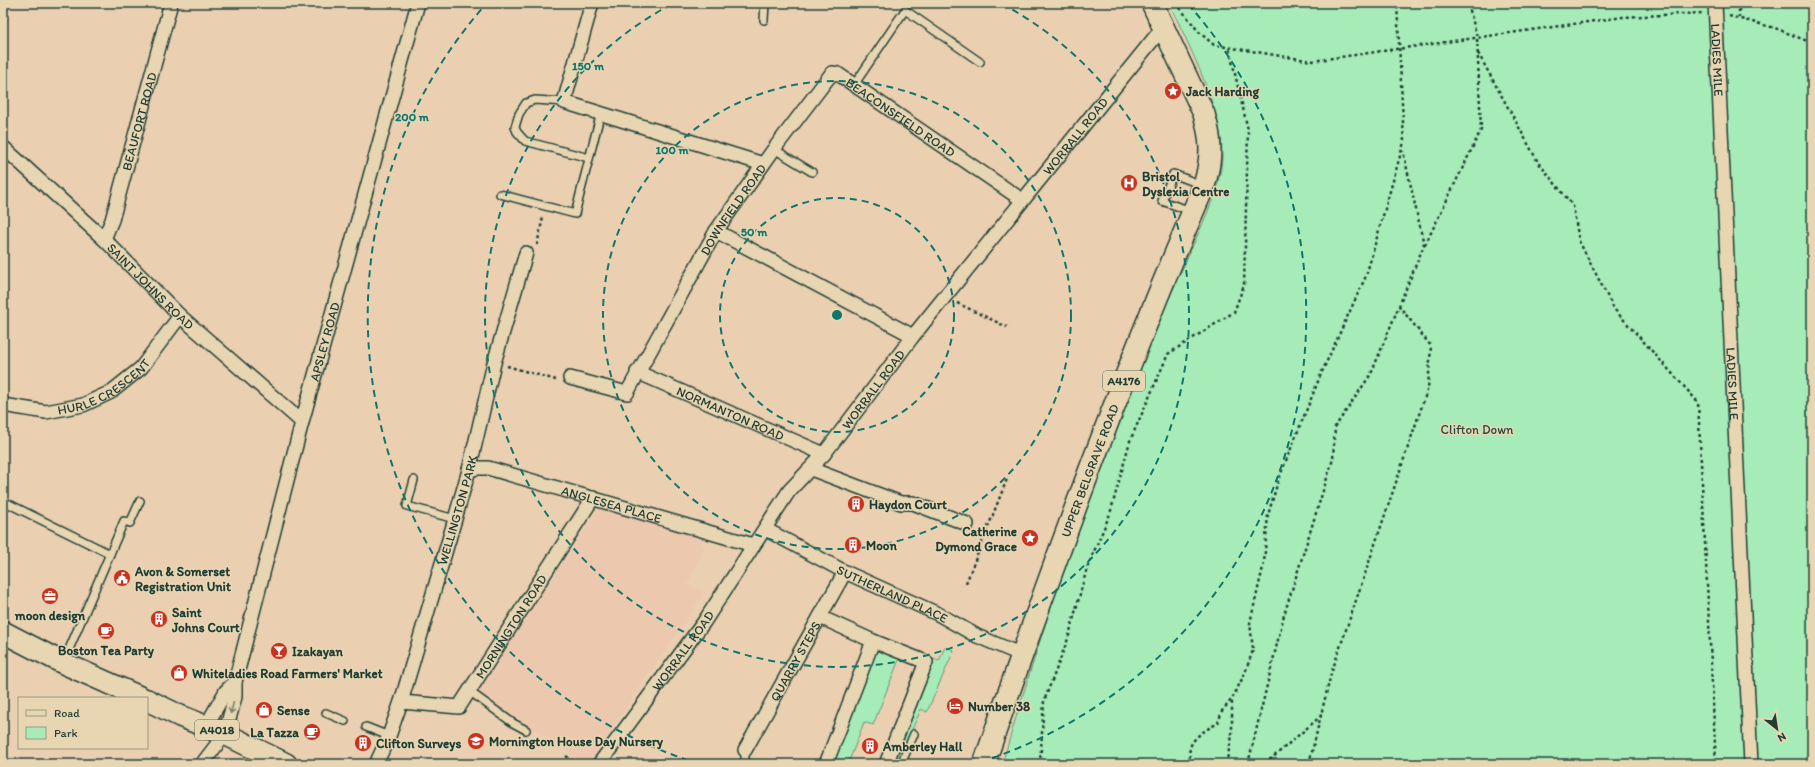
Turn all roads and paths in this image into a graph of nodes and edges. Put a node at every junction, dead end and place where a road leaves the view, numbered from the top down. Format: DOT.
graph roads {
  1 [pos="171,3"];
  2 [pos="418,3"];
  3 [pos="592,3"];
  4 [pos="765,3"];
  5 [pos="1152,3"];
  6 [pos="1176,3"];
  7 [pos="1397,3"];
  8 [pos="1468,3"];
  9 [pos="1739,3"];
  10 [pos="1715,8"];
  11 [pos="1740,18"];
  12 [pos="764,20"];
  13 [pos="1164,26"];
  14 [pos="1477,38"];
  15 [pos="1812,43"];
  16 [pos="1229,48"];
  17 [pos="1400,48"];
  18 [pos="1478,53"];
  19 [pos="980,62"];
  20 [pos="854,85"];
  21 [pos="564,102"];
  22 [pos="601,112"];
  23 [pos="3,147"];
  24 [pos="774,149"];
  25 [pos="1402,149"];
  26 [pos="589,158"];
  27 [pos="763,164"];
  28 [pos="812,172"];
  29 [pos="1204,186"];
  30 [pos="500,194"];
  31 [pos="1022,200"];
  32 [pos="1193,212"];
  33 [pos="716,231"];
  34 [pos="104,238"];
  35 [pos="1424,245"];
  36 [pos="526,253"];
  37 [pos="944,297"];
  38 [pos="1399,306"];
  39 [pos="180,316"];
  40 [pos="1007,327"];
  41 [pos="913,336"];
  42 [pos="494,363"];
  43 [pos="637,372"];
  44 [pos="570,378"];
  45 [pos="3,405"];
  46 [pos="302,422"];
  47 [pos="824,454"];
  48 [pos="811,469"];
  49 [pos="469,470"];
  50 [pos="1007,479"];
  51 [pos="414,480"];
  52 [pos="593,498"];
  53 [pos="3,501"];
  54 [pos="140,501"];
  55 [pos="455,519"];
  56 [pos="967,524"];
  57 [pos="765,529"];
  58 [pos="753,545"];
  59 [pos="110,554"];
  60 [pos="844,572"];
  61 [pos="966,583"];
  62 [pos="820,617"];
  63 [pos="5,638"];
  64 [pos="873,641"];
  65 [pos="1022,656"];
  66 [pos="63,663"];
  67 [pos="235,682"];
  68 [pos="469,691"];
  69 [pos="140,697"];
  70 [pos="1232,699"];
  71 [pos="148,700"];
  72 [pos="401,702"];
  73 [pos="326,713"];
  74 [pos="1321,715"];
  75 [pos="345,721"];
  76 [pos="513,723"];
  77 [pos="206,726"];
  78 [pos="366,727"];
  79 [pos="508,730"];
  80 [pos="526,730"];
  81 [pos="225,734"];
  82 [pos="914,734"];
  83 [pos="389,736"];
  84 [pos="745,750"];
  85 [pos="566,756"];
  86 [pos="202,764"];
  87 [pos="286,764"];
  88 [pos="376,764"];
  89 [pos="577,764"];
  90 [pos="599,764"];
  91 [pos="750,764"];
  92 [pos="826,764"];
  93 [pos="886,764"];
  94 [pos="901,764"];
  95 [pos="984,764"];
  96 [pos="1040,764"];
  97 [pos="1190,764"];
  98 [pos="1226,764"];
  99 [pos="1248,764"];
  100 [pos="1266,764"];
  101 [pos="1309,764"];
  102 [pos="1716,764"];
  103 [pos="1751,764"];
  1 -- 34 [label="street, BEAUFORT ROAD"];
  2 -- 46 [label="street, APSLEY ROAD"];
  3 -- 21 [label="street"];
  4 -- 12 [label="lane"];
  5 -- 13 [label="main road, UPPER BELGRAVE ROAD / A4176"];
  6 -- 16 [label="path"];
  7 -- 17 [label="path"];
  8 -- 14 [label="path"];
  9 -- 11 [label="path"];
  10 -- 11 [label="path"];
  10 -- 14 [label="path"];
  10 -- 103 [label="street, LADIES MILE"];
  11 -- 15 [label="path"];
  13 -- 29 [label="main road, UPPER BELGRAVE ROAD / A4176"];
  13 -- 31 [label="street, WORRALL ROAD"];
  14 -- 17 [label="path"];
  14 -- 18 [label="path"];
  16 -- 17 [label="path"];
  16 -- 96 [label="path"];
  17 -- 25 [label="path"];
  18 -- 35 [label="path"];
  18 -- 102 [label="path"];
  19 -- 20 [label="lane"];
  20 -- 24 [label="street, BEACONSFIELD ROAD"];
  20 -- 31 [label="street, BEACONSFIELD ROAD"];
  21 -- 22 [label="street, DOWNFIELD ROAD"];
  21 -- 26 [label="lane"];
  22 -- 26 [label="lane"];
  22 -- 27 [label="street, DOWNFIELD ROAD"];
  23 -- 34 [label="street, SAINT JOHNS ROAD"];
  24 -- 27 [label="street, BEACONSFIELD ROAD"];
  24 -- 28 [label="lane"];
  25 -- 35 [label="path"];
  25 -- 70 [label="path"];
  26 -- 30 [label="lane"];
  27 -- 33 [label="street, DOWNFIELD ROAD"];
  29 -- 32 [label="main road, UPPER BELGRAVE ROAD / A4176"];
  29 -- 32 [label="lane"];
  31 -- 37 [label="street, WORRALL ROAD"];
  32 -- 65 [label="main road, UPPER BELGRAVE ROAD / A4176"];
  33 -- 41 [label="street"];
  33 -- 43 [label="street, DOWNFIELD ROAD"];
  34 -- 39 [label="street, SAINT JOHNS ROAD"];
  35 -- 38 [label="path"];
  36 -- 42 [label="street, WELLINGTON PARK"];
  37 -- 40 [label="path"];
  37 -- 41 [label="street, WORRALL ROAD"];
  38 -- 74 [label="path"];
  38 -- 99 [label="path"];
  39 -- 45 [label="street, HURLE CRESCENT"];
  39 -- 46 [label="street, SAINT JOHNS ROAD"];
  41 -- 47 [label="street, WORRALL ROAD"];
  42 -- 44 [label="path"];
  42 -- 49 [label="street, WELLINGTON PARK"];
  43 -- 44 [label="street, DOWNFIELD ROAD"];
  43 -- 47 [label="street, NORMANTON ROAD"];
  46 -- 67 [label="street, APSLEY ROAD"];
  47 -- 48 [label="street, WORRALL ROAD"];
  48 -- 56 [label="street"];
  48 -- 57 [label="street, WORRALL ROAD"];
  49 -- 52 [label="street, ANGLESEA PLACE"];
  49 -- 55 [label="street, WELLINGTON PARK"];
  50 -- 61 [label="path"];
  51 -- 55 [label="lane"];
  52 -- 58 [label="street, ANGLESEA PLACE"];
  52 -- 68 [label="street, MORNINGTON ROAD"];
  53 -- 59 [label="lane"];
  54 -- 59 [label="lane"];
  55 -- 72 [label="street, WELLINGTON PARK"];
  57 -- 58 [label="street, WORRALL ROAD"];
  57 -- 60 [label="street, SUTHERLAND PLACE"];
  58 -- 90 [label="street, WORRALL ROAD"];
  59 -- 66 [label="lane"];
  60 -- 62 [label="street, QUARRY STEPS"];
  60 -- 65 [label="street, SUTHERLAND PLACE"];
  62 -- 64 [label="street"];
  62 -- 84 [label="street, QUARRY STEPS"];
  63 -- 66 [label="main road"];
  64 -- 92 [label="street"];
  64 -- 93 [label="street"];
  65 -- 95 [label="main road, UPPER BELGRAVE ROAD / A4176"];
  66 -- 69 [label="main road"];
  67 -- 77 [label="street, APSLEY ROAD"];
  67 -- 81 [label="street, APSLEY ROAD, one-way"];
  68 -- 72 [label="street, MORNINGTON ROAD"];
  68 -- 76 [label="lane"];
  70 -- 97 [label="path"];
  70 -- 98 [label="path"];
  71 -- 77 [label="main road, A4018"];
  72 -- 83 [label="street, WELLINGTON PARK"];
  73 -- 75 [label="lane"];
  74 -- 100 [label="path"];
  74 -- 101 [label="path"];
  76 -- 79 [label="lane"];
  76 -- 80 [label="lane"];
  77 -- 81 [label="main road, A4018"];
  78 -- 83 [label="lane"];
  81 -- 86 [label="street"];
  81 -- 87 [label="main road, A4018"];
  82 -- 94 [label="lane"];
  83 -- 88 [label="street, WELLINGTON PARK"];
  84 -- 91 [label="lane"];
  85 -- 89 [label="path"];
}
